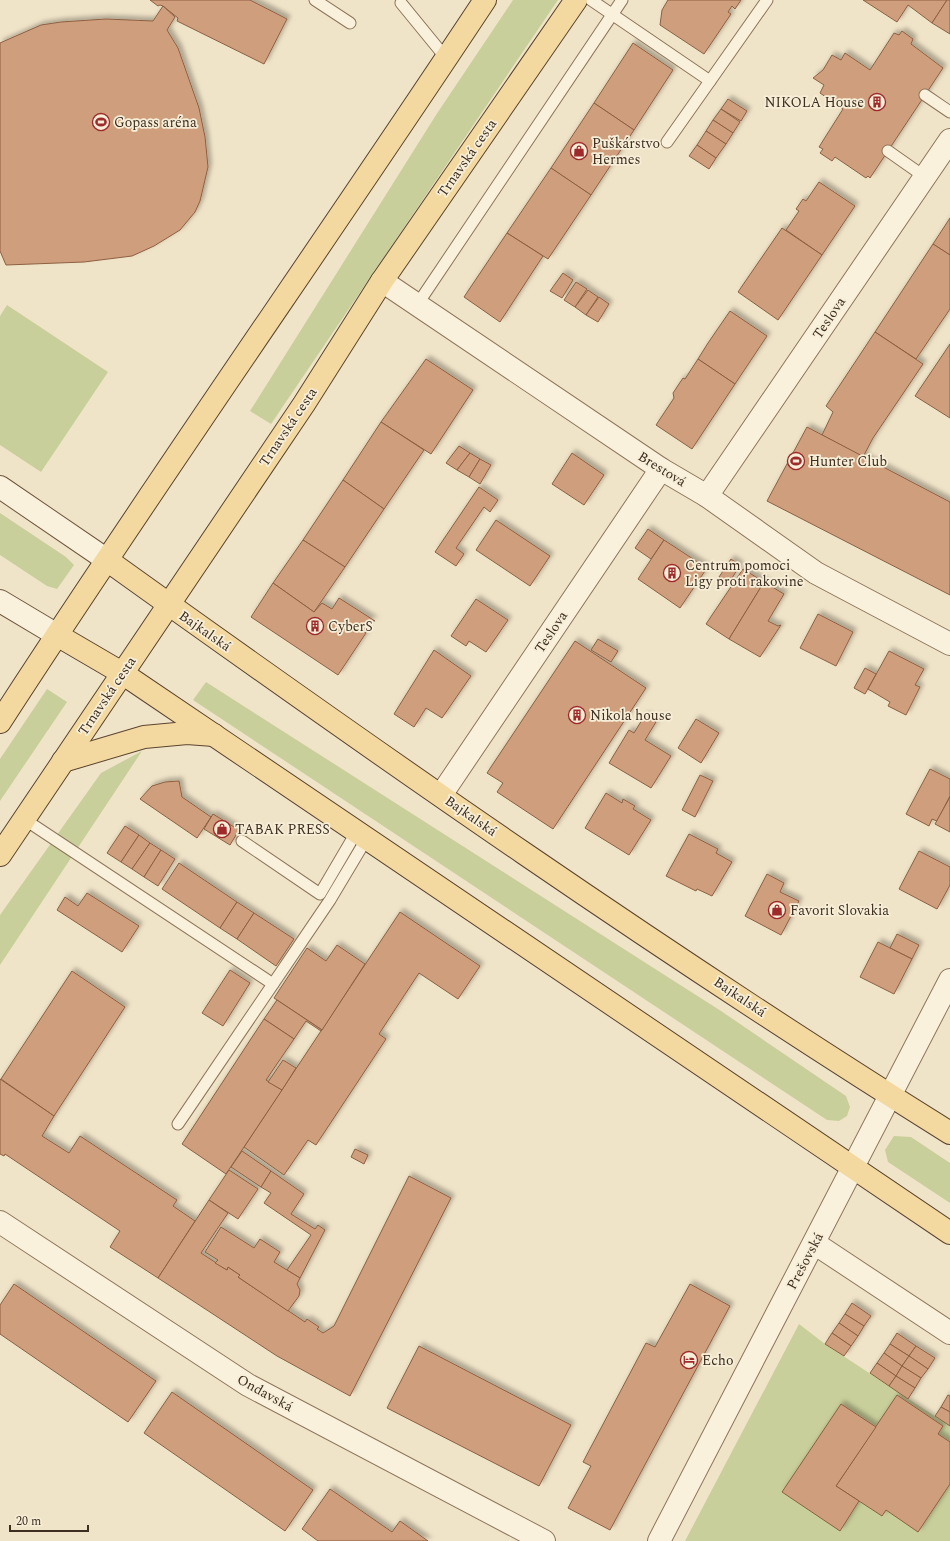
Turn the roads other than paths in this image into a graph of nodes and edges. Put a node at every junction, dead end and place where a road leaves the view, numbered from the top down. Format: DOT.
graph roads {
  1 [pos="315,0"];
  2 [pos="485,0"];
  3 [pos="576,0"];
  4 [pos="591,0"];
  5 [pos="622,0"];
  6 [pos="767,0"];
  7 [pos="401,3"];
  8 [pos="612,15"];
  9 [pos="350,23"];
  10 [pos="446,58"];
  11 [pos="710,81"];
  12 [pos="925,95"];
  13 [pos="950,112"];
  14 [pos="950,140"];
  15 [pos="667,142"];
  16 [pos="888,150"];
  17 [pos="925,177"];
  18 [pos="382,281"];
  19 [pos="417,305"];
  20 [pos="661,469"];
  21 [pos="0,487"];
  22 [pos="707,496"];
  23 [pos="107,560"];
  24 [pos="0,601"];
  25 [pos="168,605"];
  26 [pos="57,635"];
  27 [pos="950,644"];
  28 [pos="122,673"];
  29 [pos="0,722"];
  30 [pos="216,736"];
  31 [pos="63,761"];
  32 [pos="441,795"];
  33 [pos="24,819"];
  34 [pos="362,835"];
  35 [pos="242,841"];
  36 [pos="0,855"];
  37 [pos="325,897"];
  38 [pos="950,980"];
  39 [pos="273,984"];
  40 [pos="891,1096"];
  41 [pos="178,1124"];
  42 [pos="950,1133"];
  43 [pos="853,1169"];
  44 [pos="0,1222"];
  45 [pos="950,1233"];
  46 [pos="814,1243"];
  47 [pos="950,1333"];
  48 [pos="544,1541"];
  49 [pos="659,1541"];
  1 -- 9 [label="lane"];
  2 -- 10 [label="main road"];
  3 -- 18 [label="main road, Trnavská cesta"];
  4 -- 8 [label="lane"];
  5 -- 8 [label="lane"];
  6 -- 11 [label="lane"];
  7 -- 10 [label="lane"];
  8 -- 11 [label="lane"];
  8 -- 19 [label="lane"];
  10 -- 23 [label="main road"];
  11 -- 15 [label="lane"];
  12 -- 13 [label="lane"];
  14 -- 17 [label="street, Teslova"];
  16 -- 17 [label="lane"];
  17 -- 22 [label="street, Teslova"];
  18 -- 19 [label="street, Brestová"];
  18 -- 25 [label="main road, Trnavská cesta"];
  19 -- 20 [label="street, Brestová"];
  20 -- 22 [label="street, Brestová"];
  20 -- 32 [label="street, Teslova"];
  21 -- 23 [label="street, Bajkalská"];
  22 -- 27 [label="street, Brestová"];
  23 -- 25 [label="main road, Bajkalská"];
  23 -- 26 [label="main road"];
  24 -- 26 [label="street"];
  25 -- 28 [label="main road, Trnavská cesta"];
  25 -- 32 [label="main road, Bajkalská"];
  26 -- 28 [label="main road"];
  26 -- 29 [label="main road"];
  28 -- 30 [label="main road"];
  28 -- 31 [label="main road, Trnavská cesta"];
  30 -- 31 [label="main road"];
  30 -- 34 [label="main road"];
  31 -- 33 [label="main road, Trnavská cesta"];
  32 -- 40 [label="main road, Bajkalská"];
  33 -- 36 [label="main road, Trnavská cesta"];
  33 -- 39 [label="lane"];
  34 -- 37 [label="lane"];
  34 -- 43 [label="main road"];
  35 -- 37 [label="lane"];
  37 -- 39 [label="lane"];
  38 -- 40 [label="street, Prešovská"];
  39 -- 41 [label="lane"];
  40 -- 42 [label="main road, Bajkalská"];
  40 -- 43 [label="street, Prešovská"];
  43 -- 45 [label="main road"];
  43 -- 46 [label="street, Prešovská"];
  44 -- 48 [label="street, Ondavská"];
  46 -- 47 [label="street"];
  46 -- 49 [label="street, Prešovská"];
}
